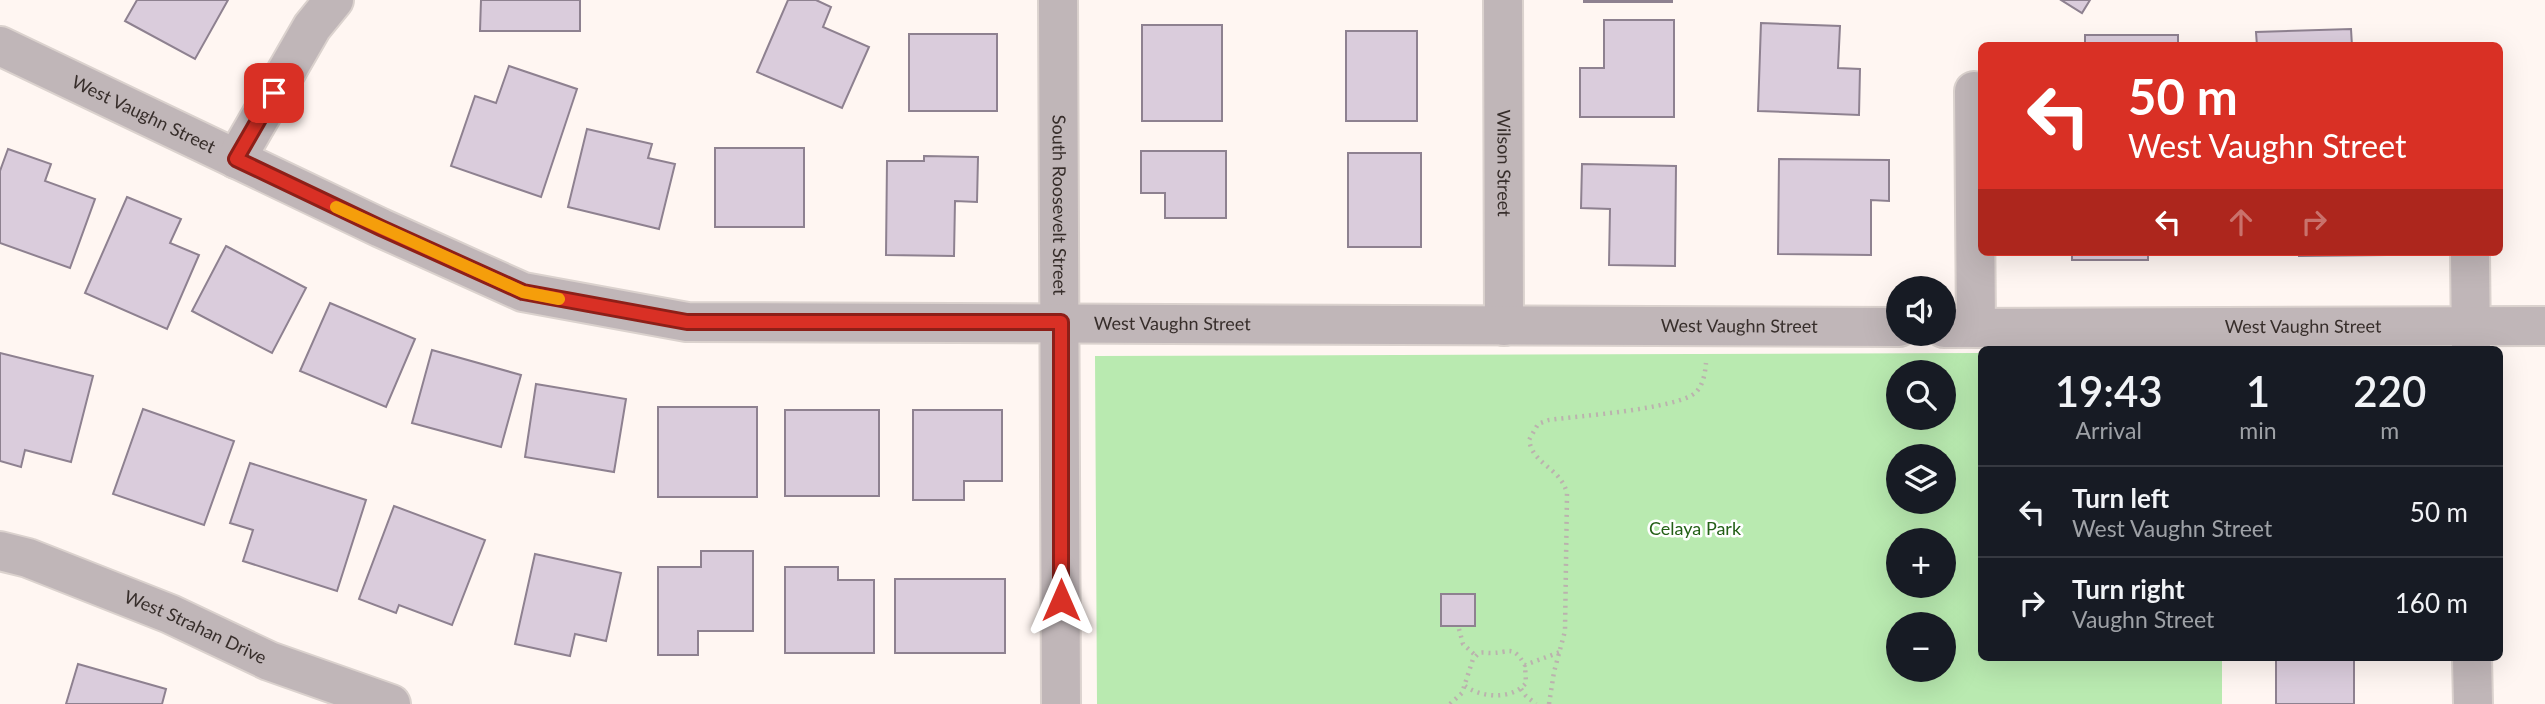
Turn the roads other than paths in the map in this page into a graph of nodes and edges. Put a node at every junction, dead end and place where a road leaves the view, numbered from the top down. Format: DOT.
graph roads {
  1 [pos="334,0"];
  2 [pos="1058,0"];
  3 [pos="1503,0"];
  4 [pos="0,46"];
  5 [pos="1974,91"];
  6 [pos="236,159"];
  7 [pos="2470,256"];
  8 [pos="1061,322"];
  9 [pos="1504,326"];
  10 [pos="2545,326"];
  11 [pos="1886,327"];
  12 [pos="1960,328"];
  13 [pos="2471,338"];
  14 [pos="0,551"];
  15 [pos="2472,661"];
  16 [pos="391,704"];
  17 [pos="1061,704"];
  18 [pos="2473,704"];
  1 -- 6 [label="street"];
  2 -- 8 [label="street, South Roosevelt Street"];
  3 -- 9 [label="street, Wilson Street"];
  4 -- 6 [label="street, West Vaughn Street"];
  5 -- 12 [label="street, West Vaughn Street"];
  6 -- 8 [label="street, West Vaughn Street"];
  7 -- 13 [label="street"];
  8 -- 9 [label="street, West Vaughn Street"];
  8 -- 17 [label="street, South Roosevelt Street"];
  9 -- 11 [label="street, West Vaughn Street"];
  10 -- 13 [label="street, West Vaughn Street"];
  12 -- 13 [label="street, West Vaughn Street"];
  14 -- 16 [label="street, West Strahan Drive"];
  15 -- 18 [label="street"];
}
